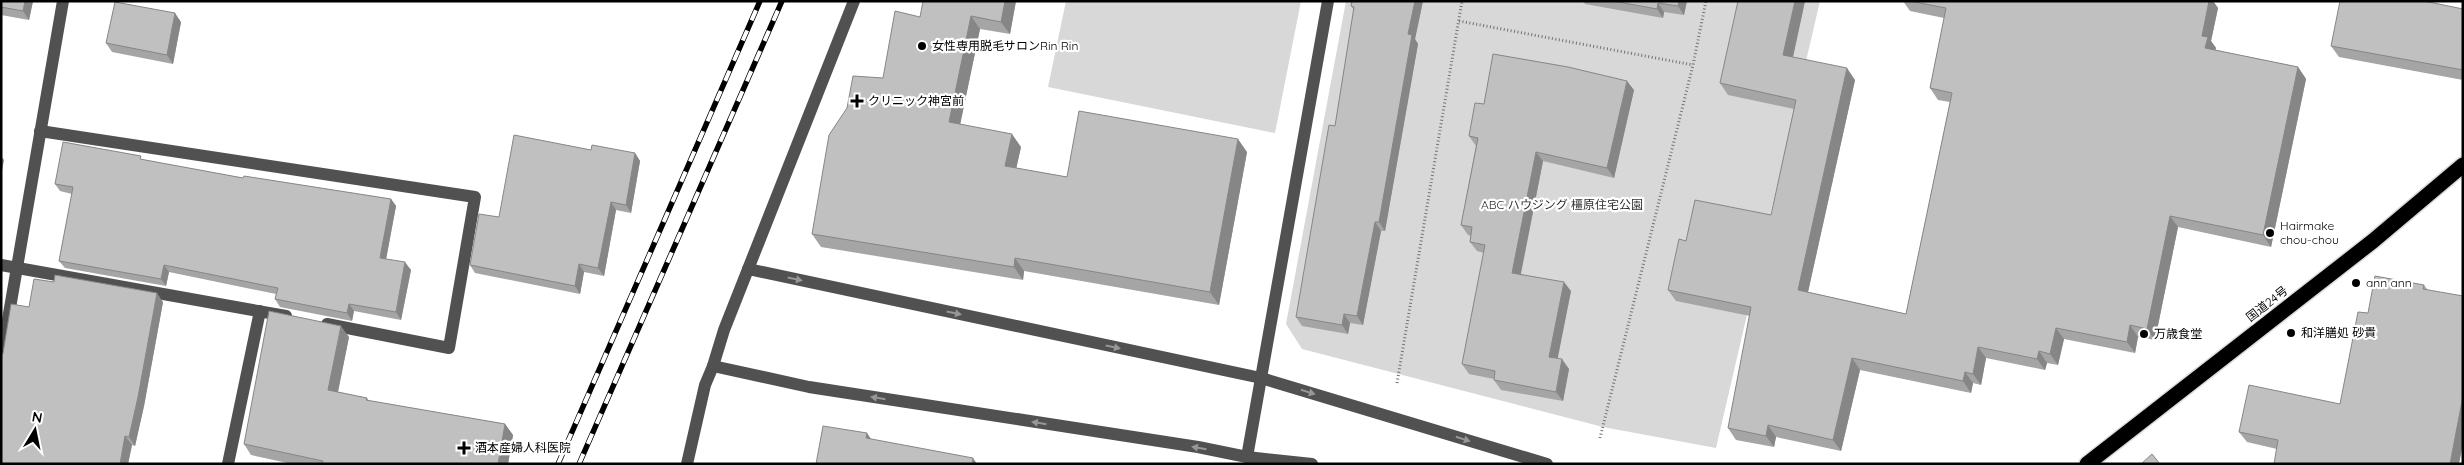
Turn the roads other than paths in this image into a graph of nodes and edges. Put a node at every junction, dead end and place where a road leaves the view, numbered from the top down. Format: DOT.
graph roads {
  1 [pos="62,1"];
  2 [pos="854,1"];
  3 [pos="1328,1"];
  4 [pos="40,131"];
  5 [pos="2463,165"];
  6 [pos="1,265"];
  7 [pos="16,267"];
  8 [pos="748,269"];
  9 [pos="260,311"];
  10 [pos="298,318"];
  11 [pos="317,322"];
  12 [pos="1,360"];
  13 [pos="714,366"];
  14 [pos="1261,378"];
  15 [pos="1247,458"];
  16 [pos="228,464"];
  17 [pos="687,464"];
  18 [pos="1312,464"];
  19 [pos="1547,464"];
  20 [pos="2087,464"];
  1 -- 4 [label="street"];
  2 -- 8 [label="street"];
  3 -- 14 [label="street"];
  4 -- 7 [label="street"];
  4 -- 11 [label="street"];
  5 -- 20 [label="highway, 国道24号"];
  6 -- 7 [label="street"];
  7 -- 9 [label="street"];
  7 -- 12 [label="street"];
  8 -- 13 [label="street"];
  8 -- 14 [label="street, one-way"];
  9 -- 10 [label="street"];
  9 -- 16 [label="street"];
  15 -- 13 [label="street, one-way"];
  13 -- 17 [label="street"];
  14 -- 15 [label="street"];
  14 -- 19 [label="street, one-way"];
  15 -- 18 [label="street"];
}
